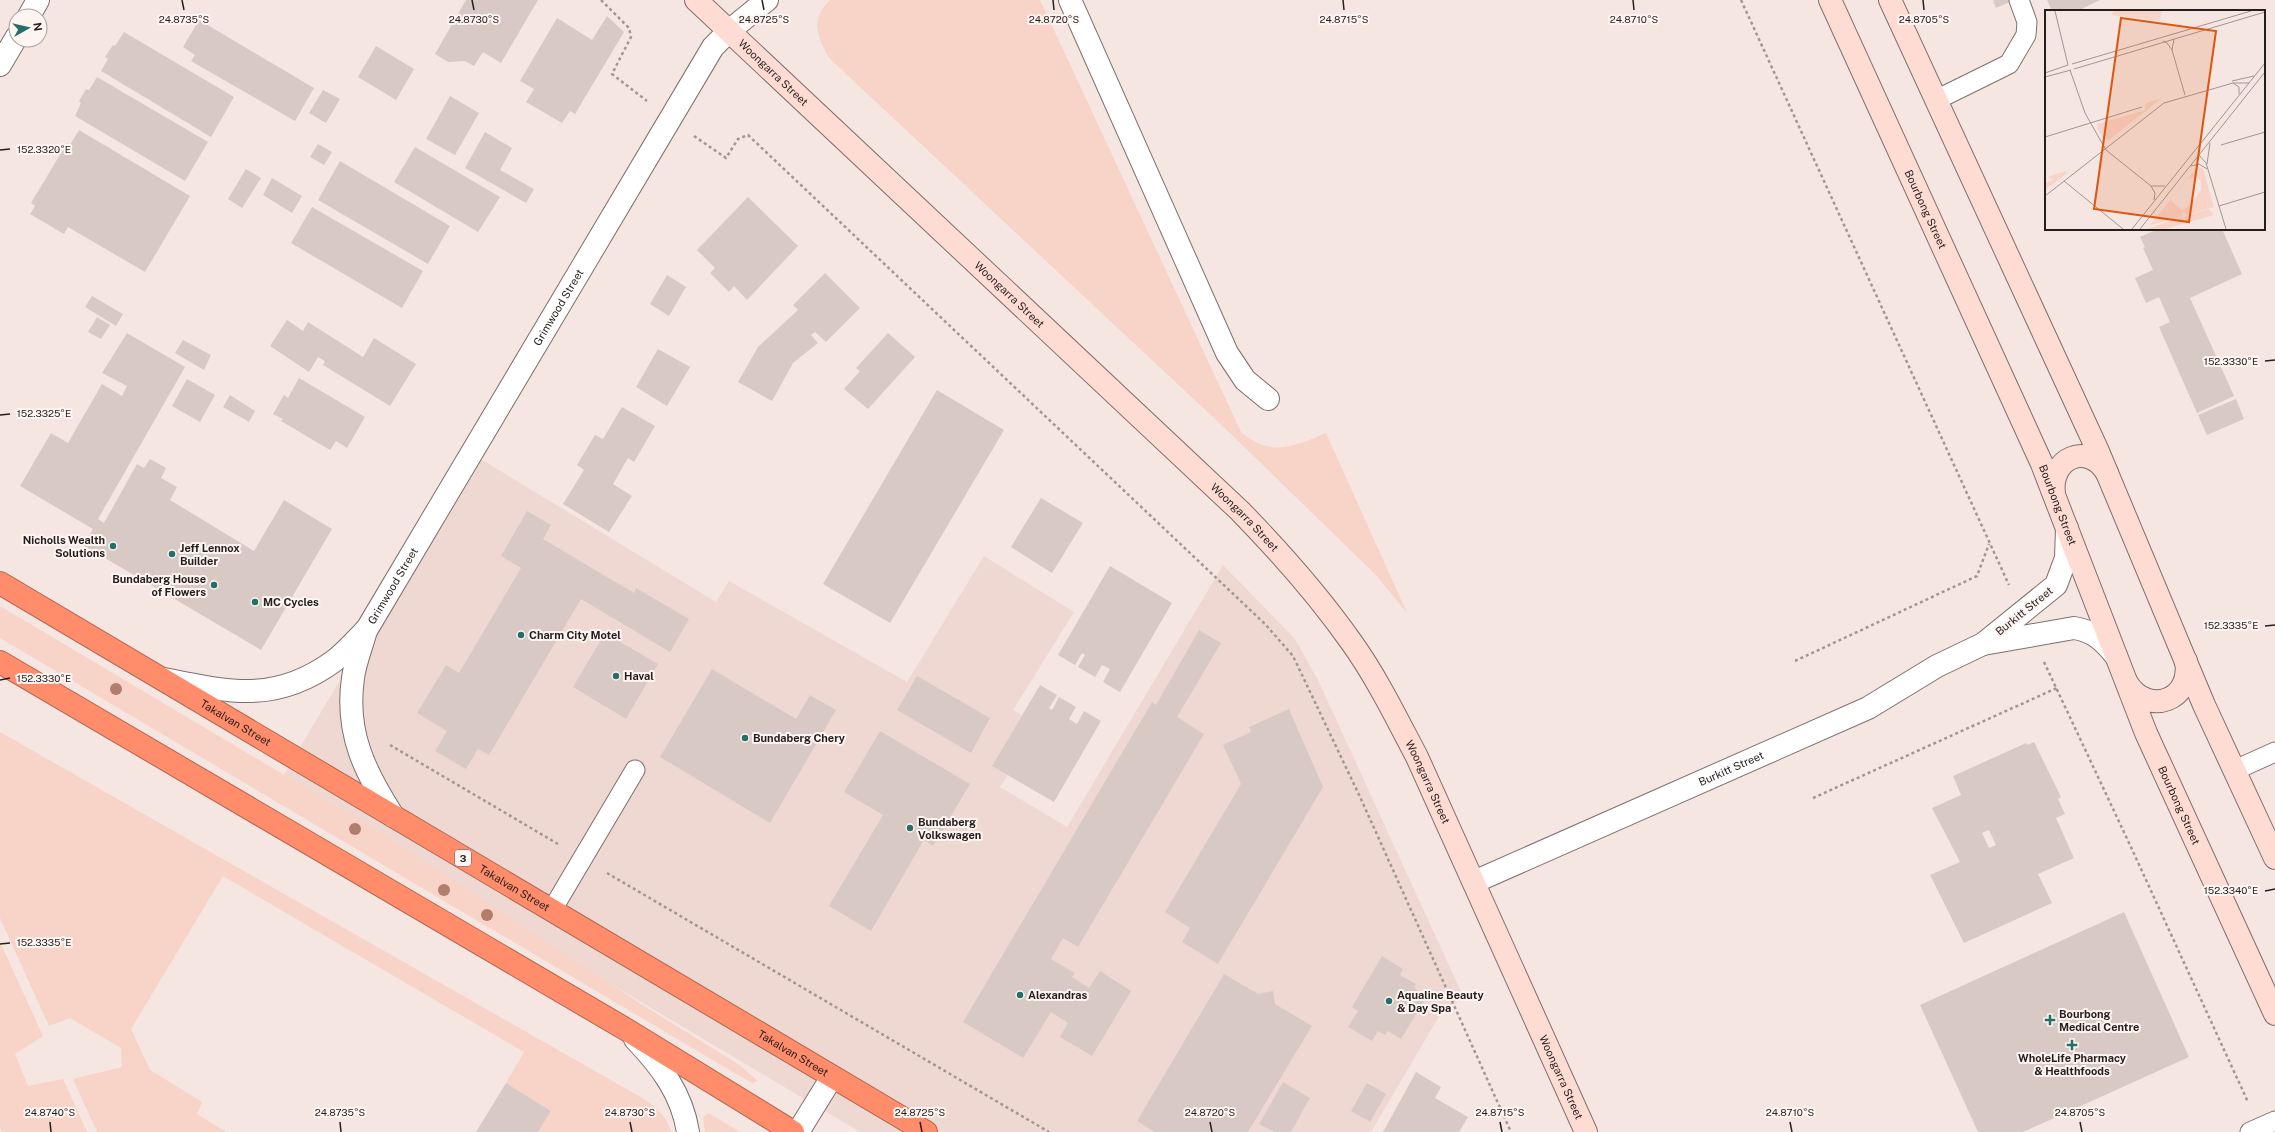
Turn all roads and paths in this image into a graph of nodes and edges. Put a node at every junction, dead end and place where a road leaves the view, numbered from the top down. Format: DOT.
graph roads {
  1 [pos="601,0"];
  2 [pos="696,0"];
  3 [pos="767,0"];
  4 [pos="1070,0"];
  5 [pos="1742,0"];
  6 [pos="1830,0"];
  7 [pos="1890,0"];
  8 [pos="2019,0"];
  9 [pos="729,31"];
  10 [pos="10,48"];
  11 [pos="0,65"];
  12 [pos="1936,100"];
  13 [pos="671,119"];
  14 [pos="1268,399"];
  15 [pos="2109,476"];
  16 [pos="2054,494"];
  17 [pos="2067,526"];
  18 [pos="1989,543"];
  19 [pos="0,583"];
  20 [pos="2022,613"];
  21 [pos="366,629"];
  22 [pos="2032,636"];
  23 [pos="1983,644"];
  24 [pos="2116,656"];
  25 [pos="2185,659"];
  26 [pos="1795,661"];
  27 [pos="0,662"];
  28 [pos="160,678"];
  29 [pos="2126,682"];
  30 [pos="2057,688"];
  31 [pos="383,741"];
  32 [pos="2275,752"];
  33 [pos="635,770"];
  34 [pos="2235,770"];
  35 [pos="1813,798"];
  36 [pos="393,816"];
  37 [pos="583,858"];
  38 [pos="2275,858"];
  39 [pos="1474,882"];
  40 [pos="552,910"];
  41 [pos="2275,1014"];
  42 [pos="626,1030"];
  43 [pos="832,1077"];
  44 [pos="2262,1127"];
  45 [pos="688,1132"];
  46 [pos="793,1132"];
  47 [pos="798,1132"];
  48 [pos="926,1132"];
  49 [pos="1049,1132"];
  50 [pos="1511,1132"];
  51 [pos="1586,1132"];
  1 -- 13 [label="path"];
  2 -- 9 [label="street, Woongarra Street"];
  3 -- 9 [label="street, Grimwood Street"];
  4 -- 14 [label="street"];
  5 -- 18 [label="path"];
  6 -- 16 [label="street, Bourbong Street"];
  7 -- 12 [label="street"];
  8 -- 12 [label="lane"];
  9 -- 13 [label="street, Grimwood Street"];
  9 -- 39 [label="street, Woongarra Street"];
  10 -- 11 [label="street"];
  12 -- 15 [label="street"];
  13 -- 21 [label="street, Grimwood Street"];
  13 -- 50 [label="path"];
  15 -- 16 [label="street"];
  15 -- 25 [label="street"];
  16 -- 17 [label="street, Bourbong Street"];
  17 -- 20 [label="street, Burkitt Street"];
  17 -- 24 [label="street, Bourbong Street"];
  18 -- 20 [label="path"];
  18 -- 26 [label="path"];
  19 -- 28 [label="highway, Takalvan Street / 3"];
  20 -- 23 [label="street, Burkitt Street"];
  21 -- 28 [label="street, Grimwood Street"];
  21 -- 36 [label="street, Grimwood Street"];
  22 -- 23 [label="street, Burkitt Street"];
  22 -- 24 [label="street, Burkitt Street"];
  22 -- 30 [label="path"];
  23 -- 39 [label="street, Burkitt Street"];
  24 -- 29 [label="street, Bourbong Street"];
  25 -- 29 [label="street"];
  25 -- 34 [label="street"];
  27 -- 42 [label="highway"];
  28 -- 36 [label="highway, Takalvan Street / 3"];
  29 -- 41 [label="street, Bourbong Street"];
  30 -- 35 [label="path"];
  30 -- 44 [label="path"];
  31 -- 37 [label="path"];
  32 -- 34 [label="lane"];
  33 -- 37 [label="lane"];
  34 -- 38 [label="street"];
  36 -- 40 [label="highway, Takalvan Street / 3"];
  37 -- 40 [label="lane"];
  37 -- 49 [label="path"];
  39 -- 51 [label="street, Woongarra Street"];
  40 -- 43 [label="highway, Takalvan Street / 3"];
  42 -- 45 [label="street"];
  42 -- 46 [label="highway"];
  43 -- 47 [label="street"];
  43 -- 48 [label="highway, Takalvan Street / 3"];
}
